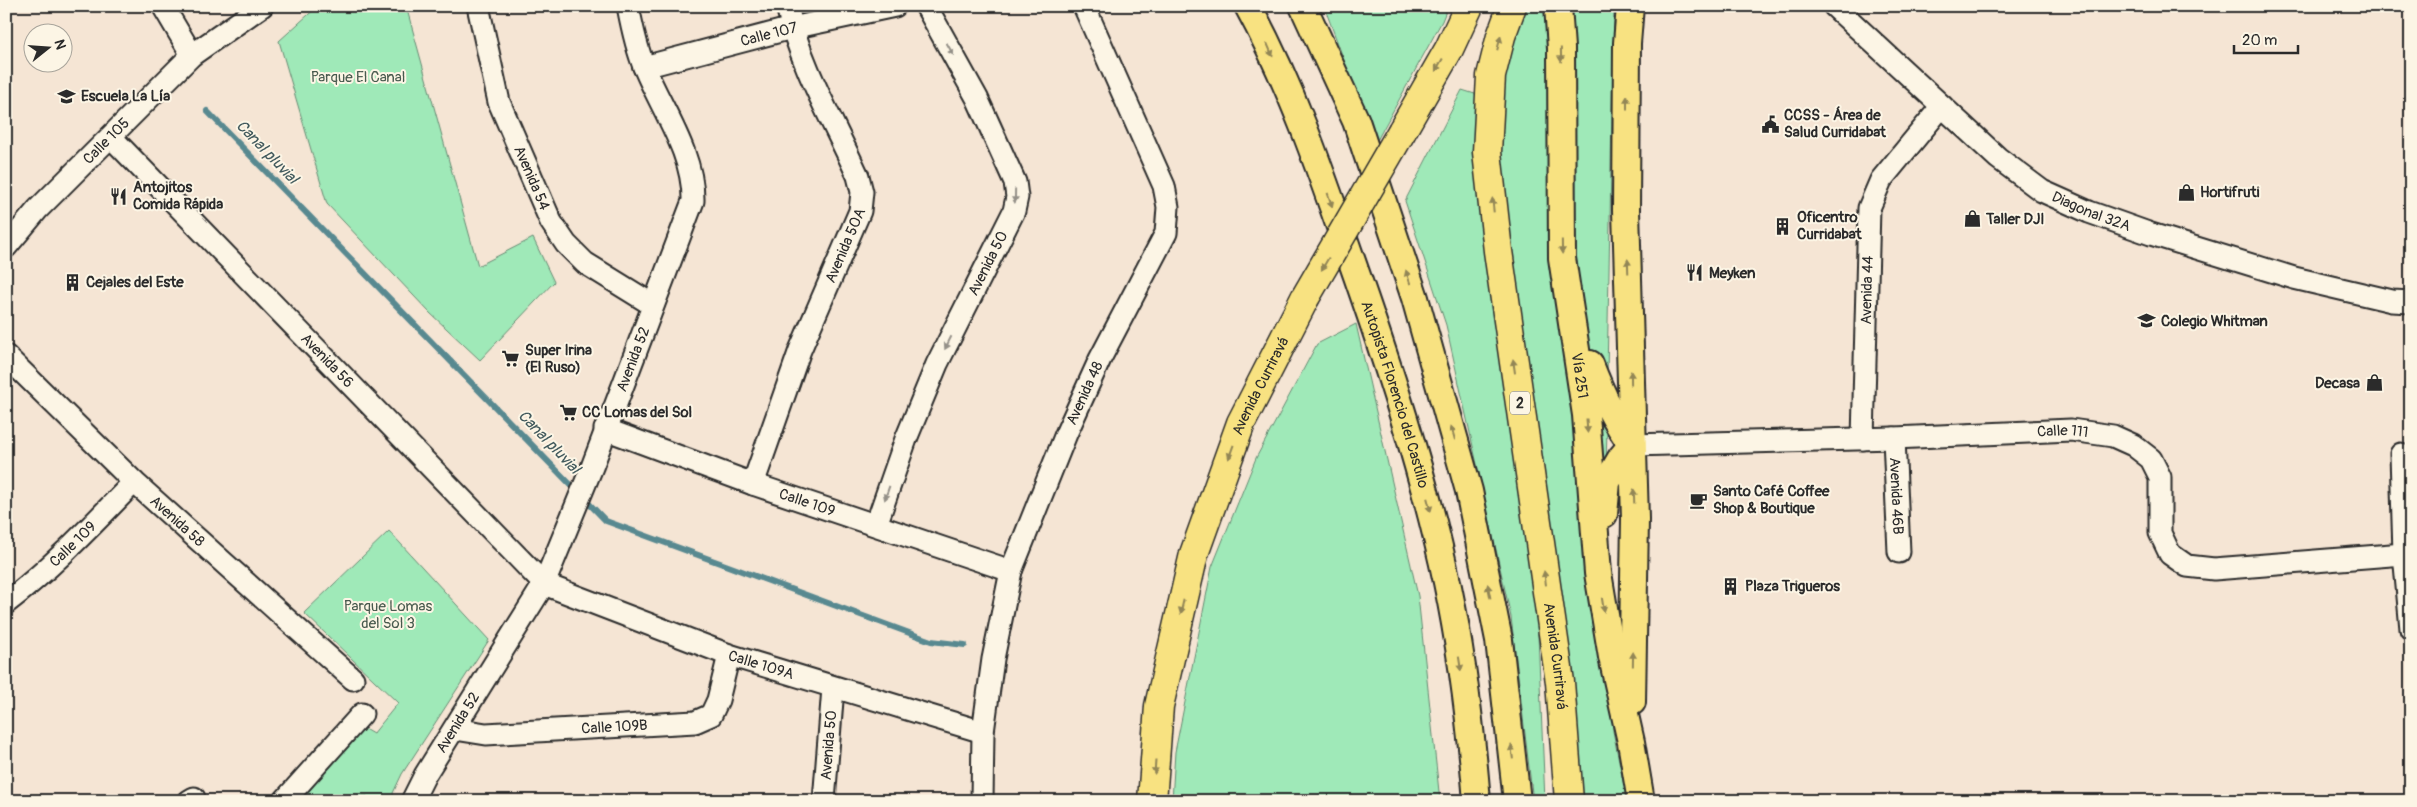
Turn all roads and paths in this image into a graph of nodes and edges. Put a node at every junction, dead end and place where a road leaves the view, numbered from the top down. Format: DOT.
graph roads {
  1 [pos="163,6"];
  2 [pos="262,6"];
  3 [pos="478,6"];
  4 [pos="628,6"];
  5 [pos="787,6"];
  6 [pos="895,6"];
  7 [pos="926,6"];
  8 [pos="1084,6"];
  9 [pos="1248,6"];
  10 [pos="1303,6"];
  11 [pos="1469,6"];
  12 [pos="1512,6"];
  13 [pos="1558,6"];
  14 [pos="1630,6"];
  15 [pos="1834,6"];
  16 [pos="792,28"];
  17 [pos="192,56"];
  18 [pos="644,67"];
  19 [pos="1942,106"];
  20 [pos="111,137"];
  21 [pos="6,247"];
  22 [pos="2411,302"];
  23 [pos="1569,304"];
  24 [pos="652,305"];
  25 [pos="6,356"];
  26 [pos="605,429"];
  27 [pos="1894,438"];
  28 [pos="1863,439"];
  29 [pos="1632,444"];
  30 [pos="2401,454"];
  31 [pos="134,482"];
  32 [pos="753,484"];
  33 [pos="876,525"];
  34 [pos="1899,552"];
  35 [pos="2404,554"];
  36 [pos="1011,571"];
  37 [pos="1598,573"];
  38 [pos="544,584"];
  39 [pos="6,603"];
  40 [pos="2411,629"];
  41 [pos="729,655"];
  42 [pos="353,679"];
  43 [pos="833,688"];
  44 [pos="362,714"];
  45 [pos="455,729"];
  46 [pos="983,732"];
  47 [pos="1631,742"];
  48 [pos="284,801"];
  49 [pos="412,801"];
  50 [pos="824,801"];
  51 [pos="982,801"];
  52 [pos="1152,801"];
  53 [pos="1477,801"];
  54 [pos="1517,801"];
  55 [pos="1569,801"];
  56 [pos="1641,801"];
  1 -- 17 [label="street"];
  2 -- 17 [label="street, Calle 105"];
  3 -- 24 [label="street, Avenida 54"];
  4 -- 18 [label="street, Avenida 52"];
  5 -- 16 [label="street, Avenida 50A"];
  6 -- 16 [label="street, Calle 107"];
  7 -- 33 [label="street, Avenida 50, one-way"];
  8 -- 36 [label="street, Avenida 48"];
  9 -- 53 [label="main road, Autopista Florencio del Castillo, one-way"];
  54 -- 10 [label="main road, one-way"];
  11 -- 52 [label="highway, Avenida Curriravá, one-way, bridge"];
  55 -- 12 [label="highway, Avenida Curriravá / 2, one-way"];
  13 -- 23 [label="main road, Vía 251, one-way"];
  29 -- 14 [label="main road, Vía 251, one-way"];
  15 -- 19 [label="street, Diagonal 32A"];
  16 -- 18 [label="street, Calle 107"];
  16 -- 32 [label="street, Avenida 50A"];
  17 -- 20 [label="street, Calle 105"];
  18 -- 24 [label="street, Avenida 52"];
  19 -- 22 [label="street, Diagonal 32A"];
  19 -- 28 [label="street, Avenida 44"];
  20 -- 21 [label="street, Calle 105"];
  20 -- 38 [label="street, Avenida 56"];
  23 -- 29 [label="main road"];
  23 -- 37 [label="main road, Vía 251, one-way"];
  24 -- 26 [label="street, Avenida 52"];
  25 -- 31 [label="street, Avenida 58"];
  26 -- 32 [label="street, Calle 109"];
  26 -- 38 [label="street, Avenida 52"];
  27 -- 28 [label="street, Calle 111"];
  27 -- 34 [label="street, Avenida 46B"];
  27 -- 35 [label="street, Calle 111"];
  28 -- 29 [label="street, Calle 111"];
  29 -- 37 [label="main road"];
  47 -- 29 [label="main road, Vía 251, one-way"];
  30 -- 35 [label="street"];
  31 -- 39 [label="street, Calle 109"];
  31 -- 42 [label="street, Avenida 58"];
  32 -- 33 [label="street, Calle 109"];
  33 -- 36 [label="street, Calle 109"];
  35 -- 40 [label="street"];
  36 -- 46 [label="street, Avenida 48"];
  37 -- 47 [label="main road, Vía 251, one-way"];
  38 -- 41 [label="street, Calle 109A"];
  38 -- 45 [label="street, Avenida 52"];
  41 -- 43 [label="street, Calle 109A"];
  41 -- 45 [label="street, Calle 109B"];
  43 -- 46 [label="street, Calle 109A"];
  43 -- 50 [label="street, Avenida 50"];
  44 -- 48 [label="street"];
  45 -- 49 [label="street, Avenida 52"];
  46 -- 51 [label="street, Avenida 48"];
  47 -- 56 [label="main road, Vía 251"];
}
